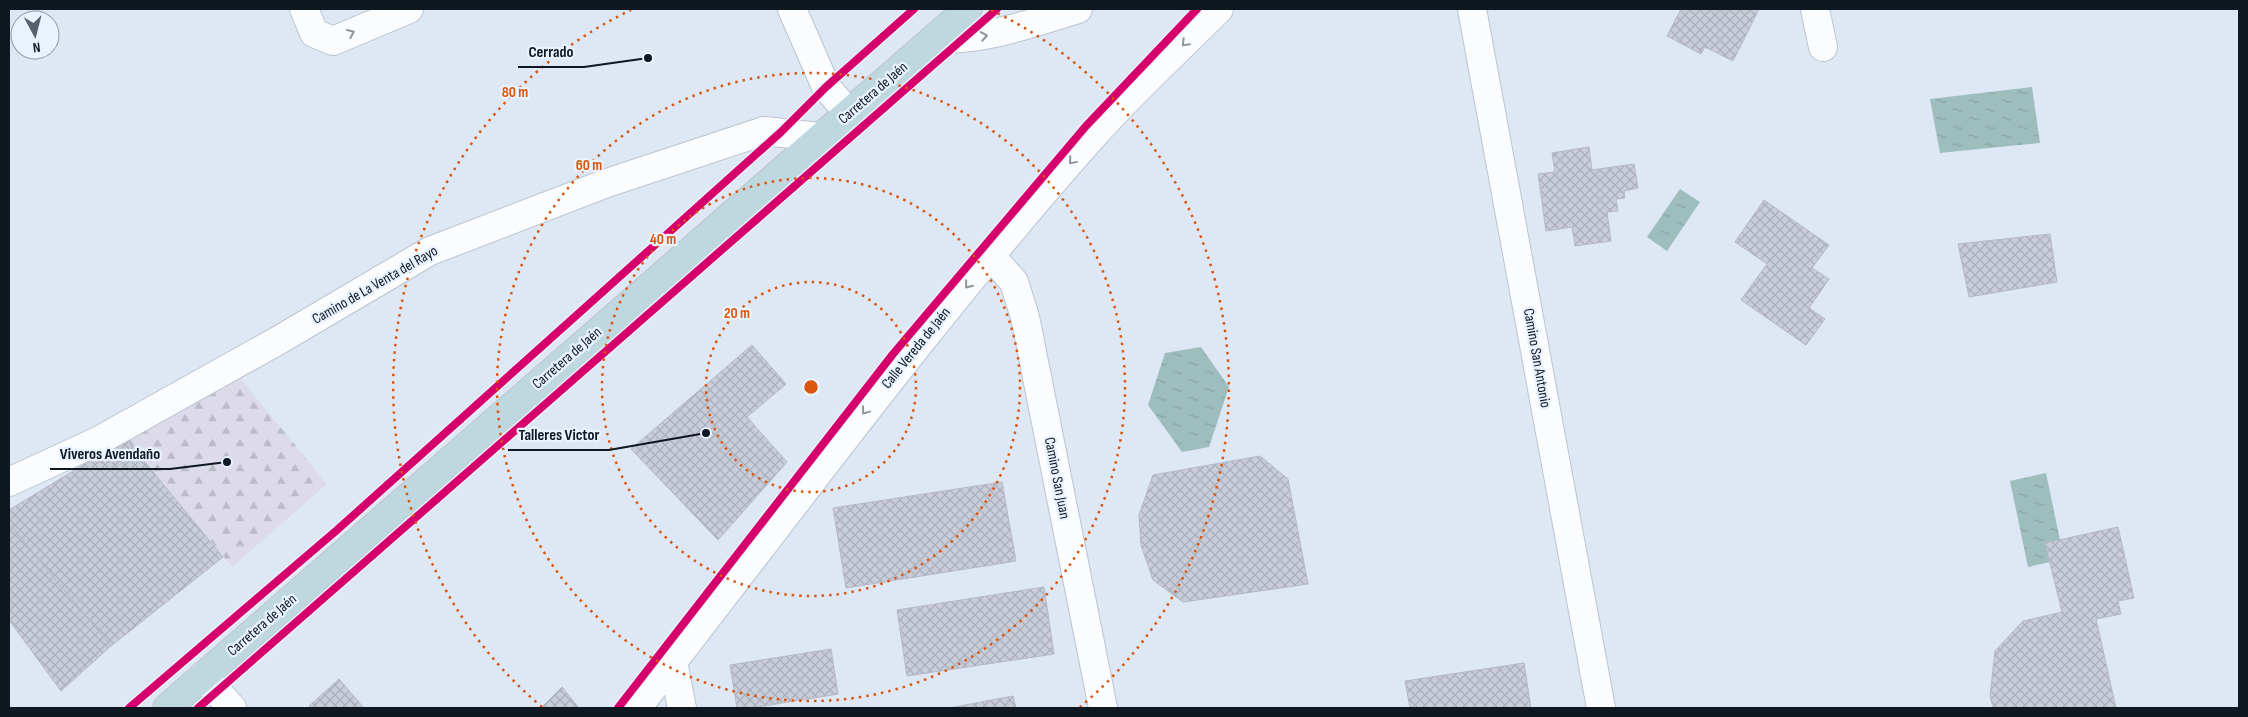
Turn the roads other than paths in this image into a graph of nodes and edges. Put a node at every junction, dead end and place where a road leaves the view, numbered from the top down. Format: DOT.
graph roads {
  1 [pos="304,9"];
  2 [pos="408,9"];
  3 [pos="792,9"];
  4 [pos="968,9"];
  5 [pos="1078,9"];
  6 [pos="1219,9"];
  7 [pos="1472,9"];
  8 [pos="1815,9"];
  9 [pos="935,39"];
  10 [pos="1823,47"];
  11 [pos="849,113"];
  12 [pos="820,137"];
  13 [pos="992,256"];
  14 [pos="9,482"];
  15 [pos="673,662"];
  16 [pos="203,676"];
  17 [pos="167,708"];
  18 [pos="232,708"];
  19 [pos="637,708"];
  20 [pos="682,708"];
  21 [pos="1103,708"];
  22 [pos="1601,708"];
  1 -- 2 [label="street, one-way"];
  3 -- 11 [label="street"];
  4 -- 9 [label="highway, Carretera de Jaén"];
  9 -- 5 [label="street, one-way"];
  6 -- 13 [label="street, Calle Vereda de Jaén, one-way"];
  7 -- 22 [label="street, Camino San Antonio"];
  8 -- 10 [label="street"];
  9 -- 11 [label="highway, Carretera de Jaén"];
  11 -- 12 [label="highway, Carretera de Jaén"];
  12 -- 14 [label="street, Camino de La Venta del Rayo"];
  12 -- 16 [label="highway, Carretera de Jaén"];
  13 -- 15 [label="street, Calle Vereda de Jaén, one-way"];
  13 -- 21 [label="street, Camino San Juan"];
  15 -- 19 [label="street, Calle Vereda de Jaén"];
  15 -- 20 [label="street"];
  16 -- 17 [label="highway, Carretera de Jaén"];
  16 -- 18 [label="street"];
}
